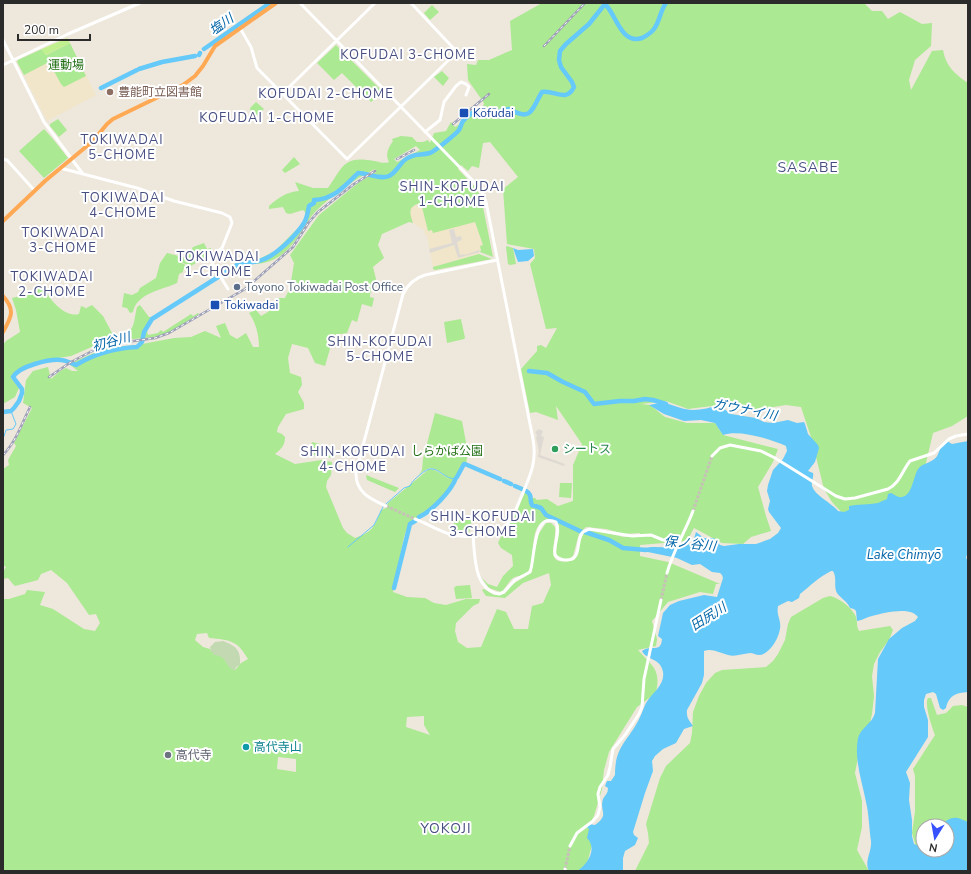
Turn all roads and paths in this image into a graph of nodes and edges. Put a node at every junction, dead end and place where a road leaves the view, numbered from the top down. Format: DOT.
graph roads {
  1 [pos="140,3"];
  2 [pos="276,3"];
  3 [pos="300,3"];
  4 [pos="375,3"];
  5 [pos="411,3"];
  6 [pos="240,28"];
  7 [pos="3,40"];
  8 [pos="336,41"];
  9 [pos="13,60"];
  10 [pos="3,65"];
  11 [pos="282,94"];
  12 [pos="466,95"];
  13 [pos="401,107"];
  14 [pos="425,132"];
  15 [pos="72,158"];
  16 [pos="3,159"];
  17 [pos="60,168"];
  18 [pos="83,174"];
  19 [pos="35,191"];
  20 [pos="3,221"];
  21 [pos="497,260"];
  22 [pos="228,289"];
  23 [pos="3,296"];
  24 [pos="3,332"];
  25 [pos="968,434"];
  26 [pos="712,456"];
  27 [pos="386,506"];
  28 [pos="692,511"];
  29 [pos="415,519"];
  30 [pos="473,535"];
  31 [pos="679,544"];
  32 [pos="668,573"];
  33 [pos="661,600"];
  34 [pos="570,846"];
  1 -- 9 [label="street"];
  2 -- 6 [label="highway"];
  3 -- 8 [label="street"];
  4 -- 8 [label="street"];
  5 -- 13 [label="street"];
  6 -- 11 [label="street"];
  6 -- 15 [label="highway"];
  7 -- 9 [label="street"];
  8 -- 11 [label="street"];
  8 -- 13 [label="street"];
  9 -- 10 [label="street"];
  9 -- 15 [label="street"];
  11 -- 13 [label="street"];
  12 -- 14 [label="street"];
  13 -- 14 [label="street"];
  14 -- 21 [label="street"];
  15 -- 17 [label="highway"];
  15 -- 18 [label="street"];
  16 -- 19 [label="street"];
  17 -- 18 [label="street"];
  17 -- 19 [label="highway"];
  18 -- 22 [label="street"];
  19 -- 20 [label="highway"];
  21 -- 27 [label="street"];
  21 -- 30 [label="street"];
  23 -- 24 [label="highway"];
  25 -- 26 [label="street"];
  28 -- 31 [label="street"];
  29 -- 30 [label="street"];
  30 -- 31 [label="street"];
  31 -- 32 [label="street"];
  33 -- 34 [label="street"];
}
